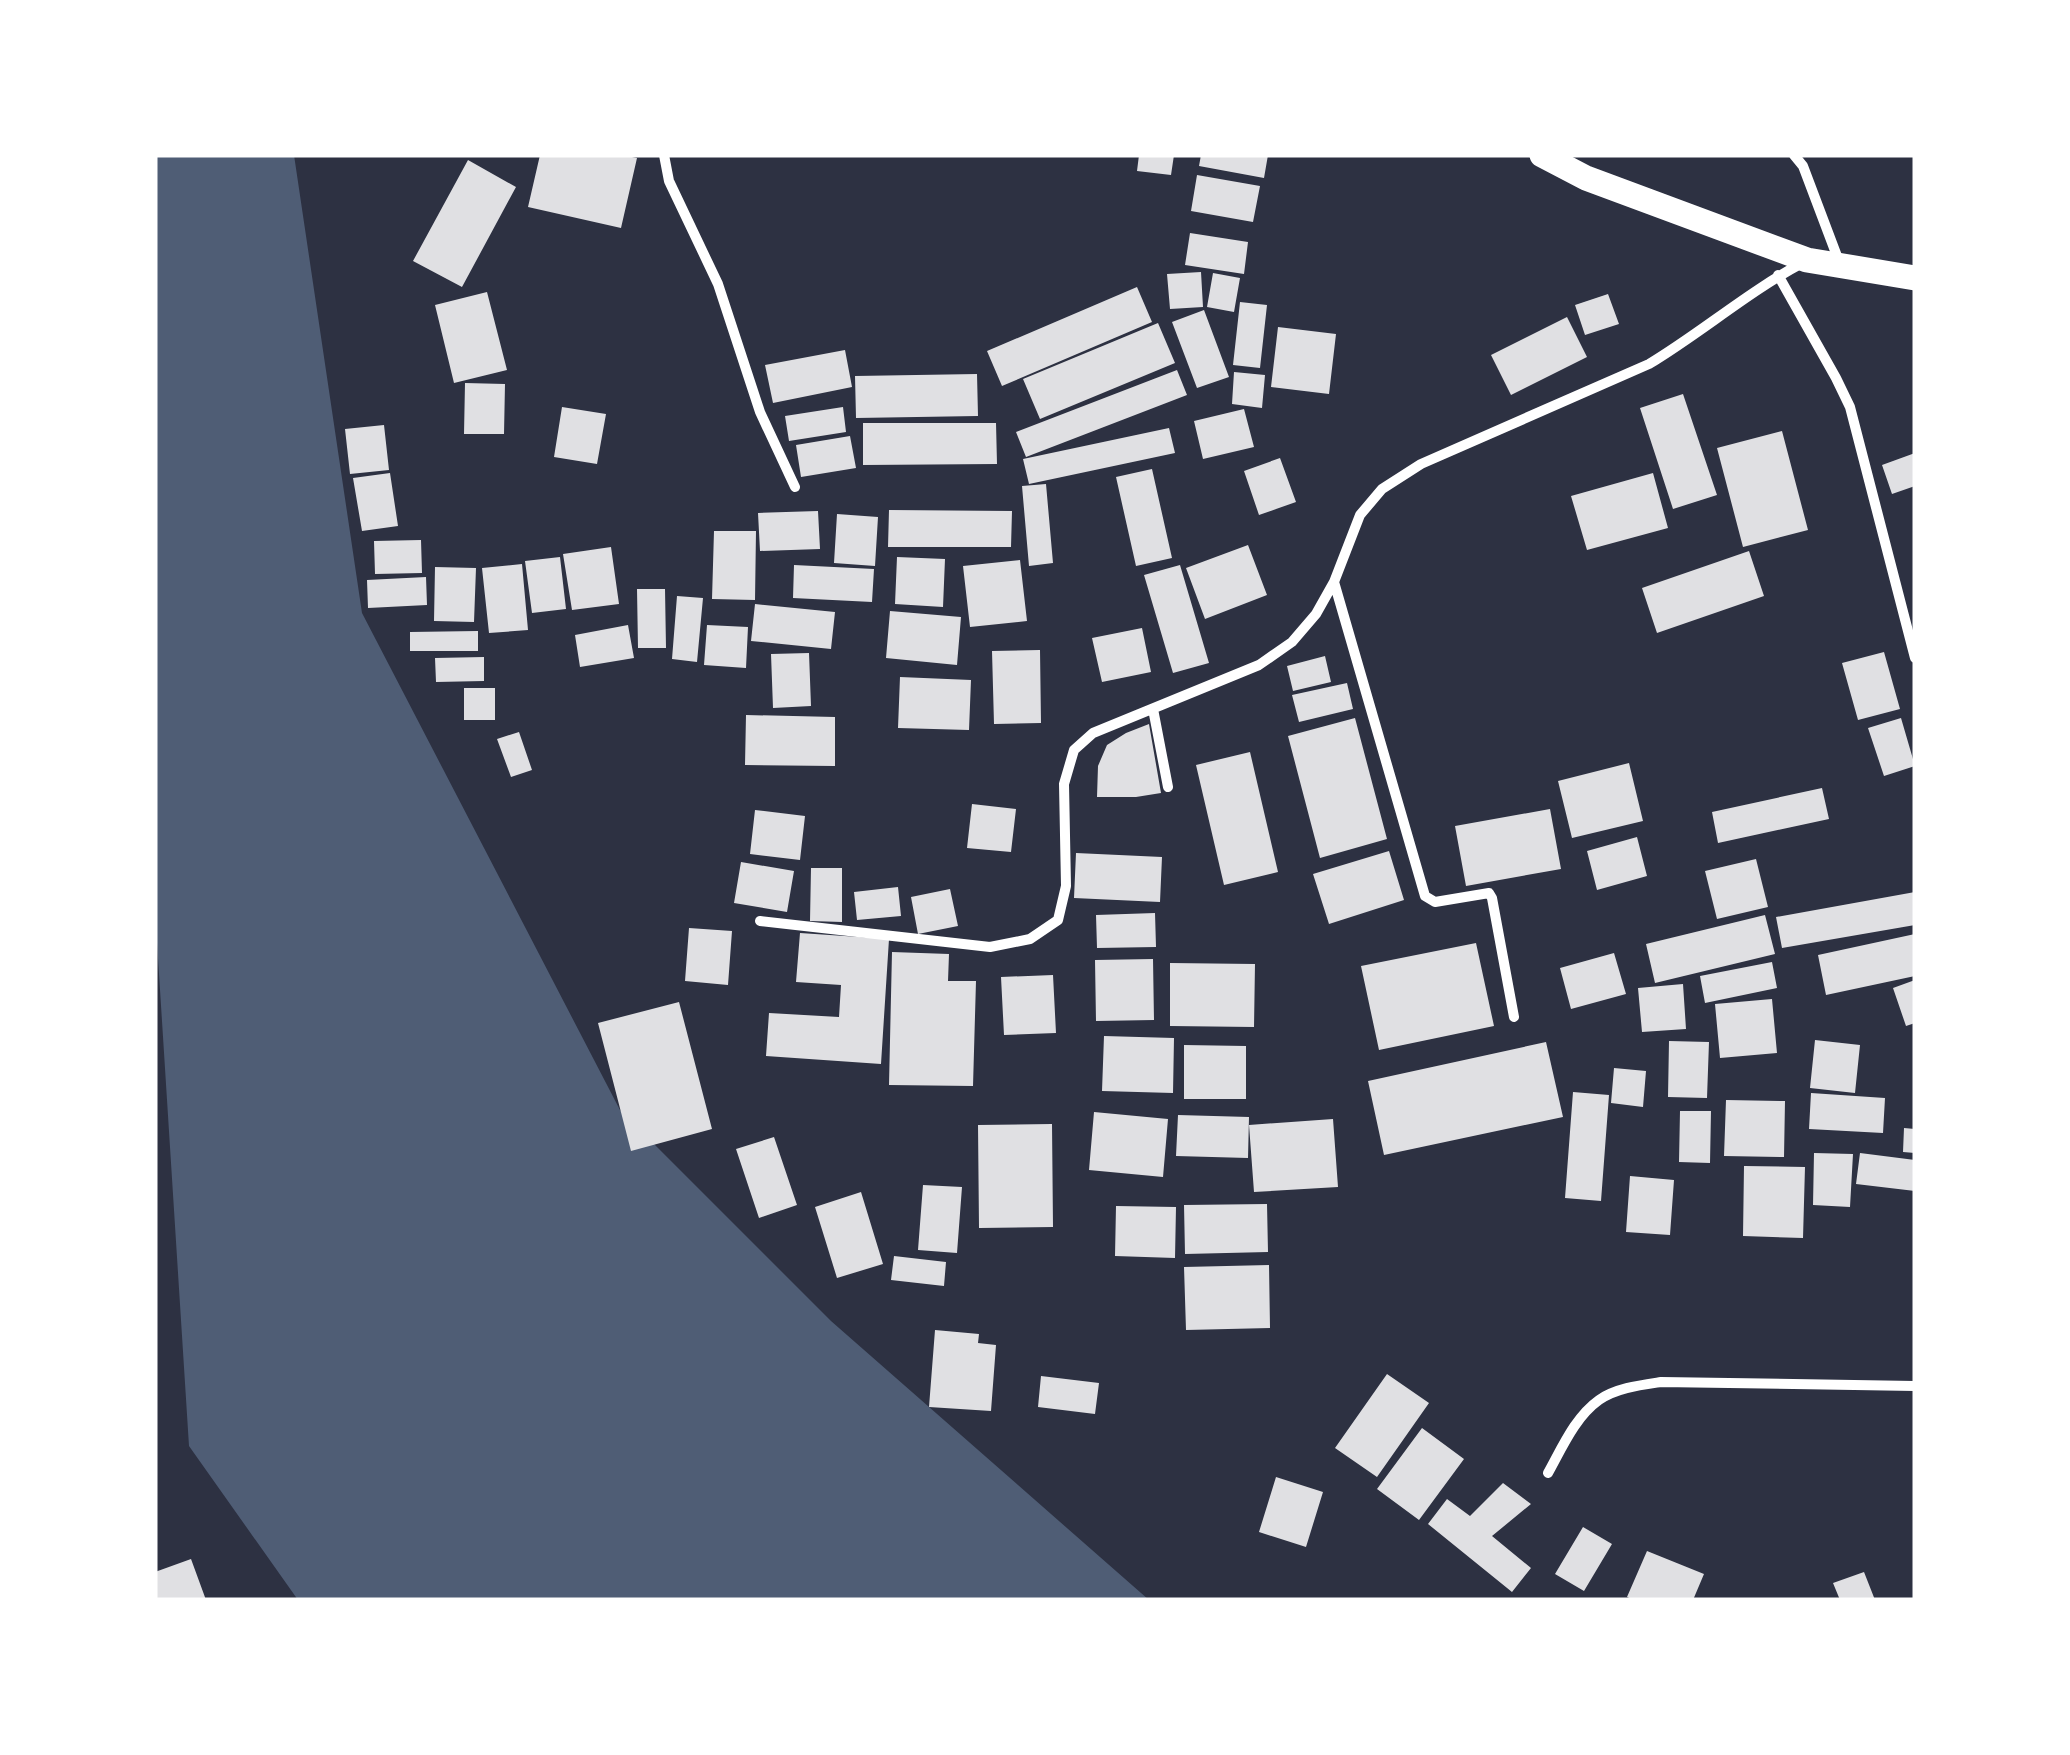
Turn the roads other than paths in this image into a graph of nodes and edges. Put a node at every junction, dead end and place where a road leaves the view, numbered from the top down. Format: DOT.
graph roads {
  1 [pos="664,155"];
  2 [pos="1542,155"];
  3 [pos="1794,155"];
  4 [pos="1808,260"];
  5 [pos="1840,265"];
  6 [pos="1778,276"];
  7 [pos="1915,278"];
  8 [pos="795,487"];
  9 [pos="1334,582"];
  10 [pos="1915,658"];
  11 [pos="1154,709"];
  12 [pos="1168,787"];
  13 [pos="760,920"];
  14 [pos="1514,1017"];
  15 [pos="1915,1386"];
  16 [pos="1548,1472"];
  1 -- 8 [label="street"];
  2 -- 4 [label="main road"];
  3 -- 5 [label="street"];
  4 -- 5 [label="main road"];
  4 -- 6 [label="street"];
  5 -- 7 [label="main road"];
  6 -- 9 [label="street"];
  6 -- 10 [label="street"];
  9 -- 11 [label="street"];
  9 -- 14 [label="street"];
  11 -- 12 [label="street"];
  11 -- 13 [label="street"];
  15 -- 16 [label="street"];
}
